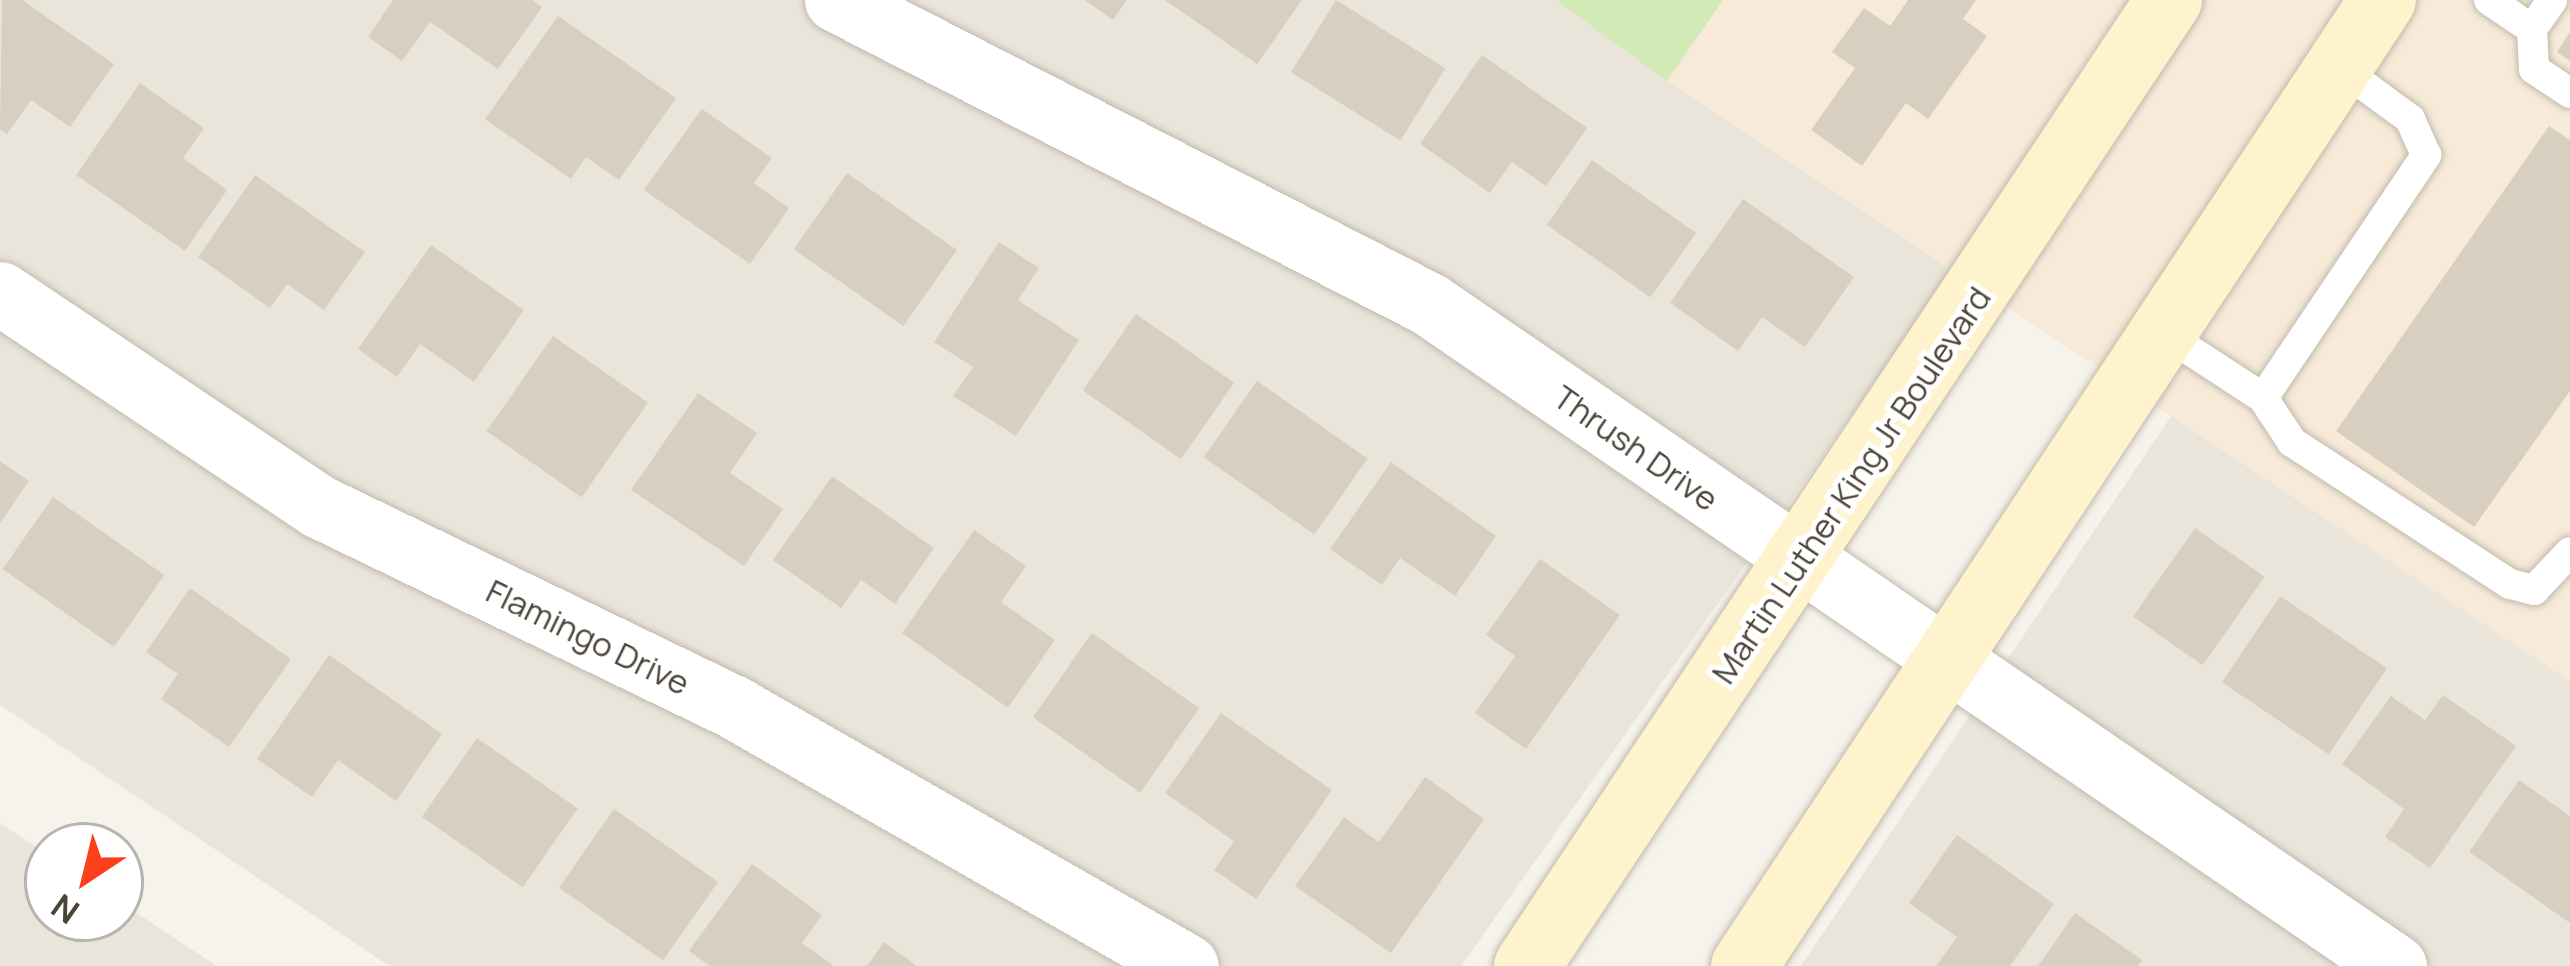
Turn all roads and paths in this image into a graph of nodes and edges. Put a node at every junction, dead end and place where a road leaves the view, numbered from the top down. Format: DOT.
graph roads {
  1 [pos="836,0"];
  2 [pos="2169,0"];
  3 [pos="2383,0"];
  4 [pos="2488,0"];
  5 [pos="2552,0"];
  6 [pos="2533,29"];
  7 [pos="2339,67"];
  8 [pos="2570,94"];
  9 [pos="0,293"];
  10 [pos="2165,334"];
  11 [pos="2263,398"];
  12 [pos="2570,552"];
  13 [pos="1802,563"];
  14 [pos="1951,664"];
  15 [pos="1187,966"];
  16 [pos="1527,966"];
  17 [pos="1744,966"];
  18 [pos="2395,966"];
  1 -- 13 [label="street, Thrush Drive"];
  2 -- 13 [label="main road, Martin Luther King Jr Boulevard"];
  3 -- 7 [label="main road"];
  4 -- 6 [label="lane"];
  5 -- 6 [label="lane"];
  6 -- 8 [label="lane"];
  7 -- 10 [label="main road"];
  7 -- 11 [label="lane"];
  9 -- 15 [label="street, Flamingo Drive"];
  10 -- 11 [label="lane"];
  10 -- 14 [label="main road"];
  11 -- 12 [label="lane"];
  13 -- 14 [label="street, Thrush Drive"];
  13 -- 16 [label="main road, Martin Luther King Jr Boulevard"];
  14 -- 17 [label="main road"];
  14 -- 18 [label="street, Thrush Drive"];
}
